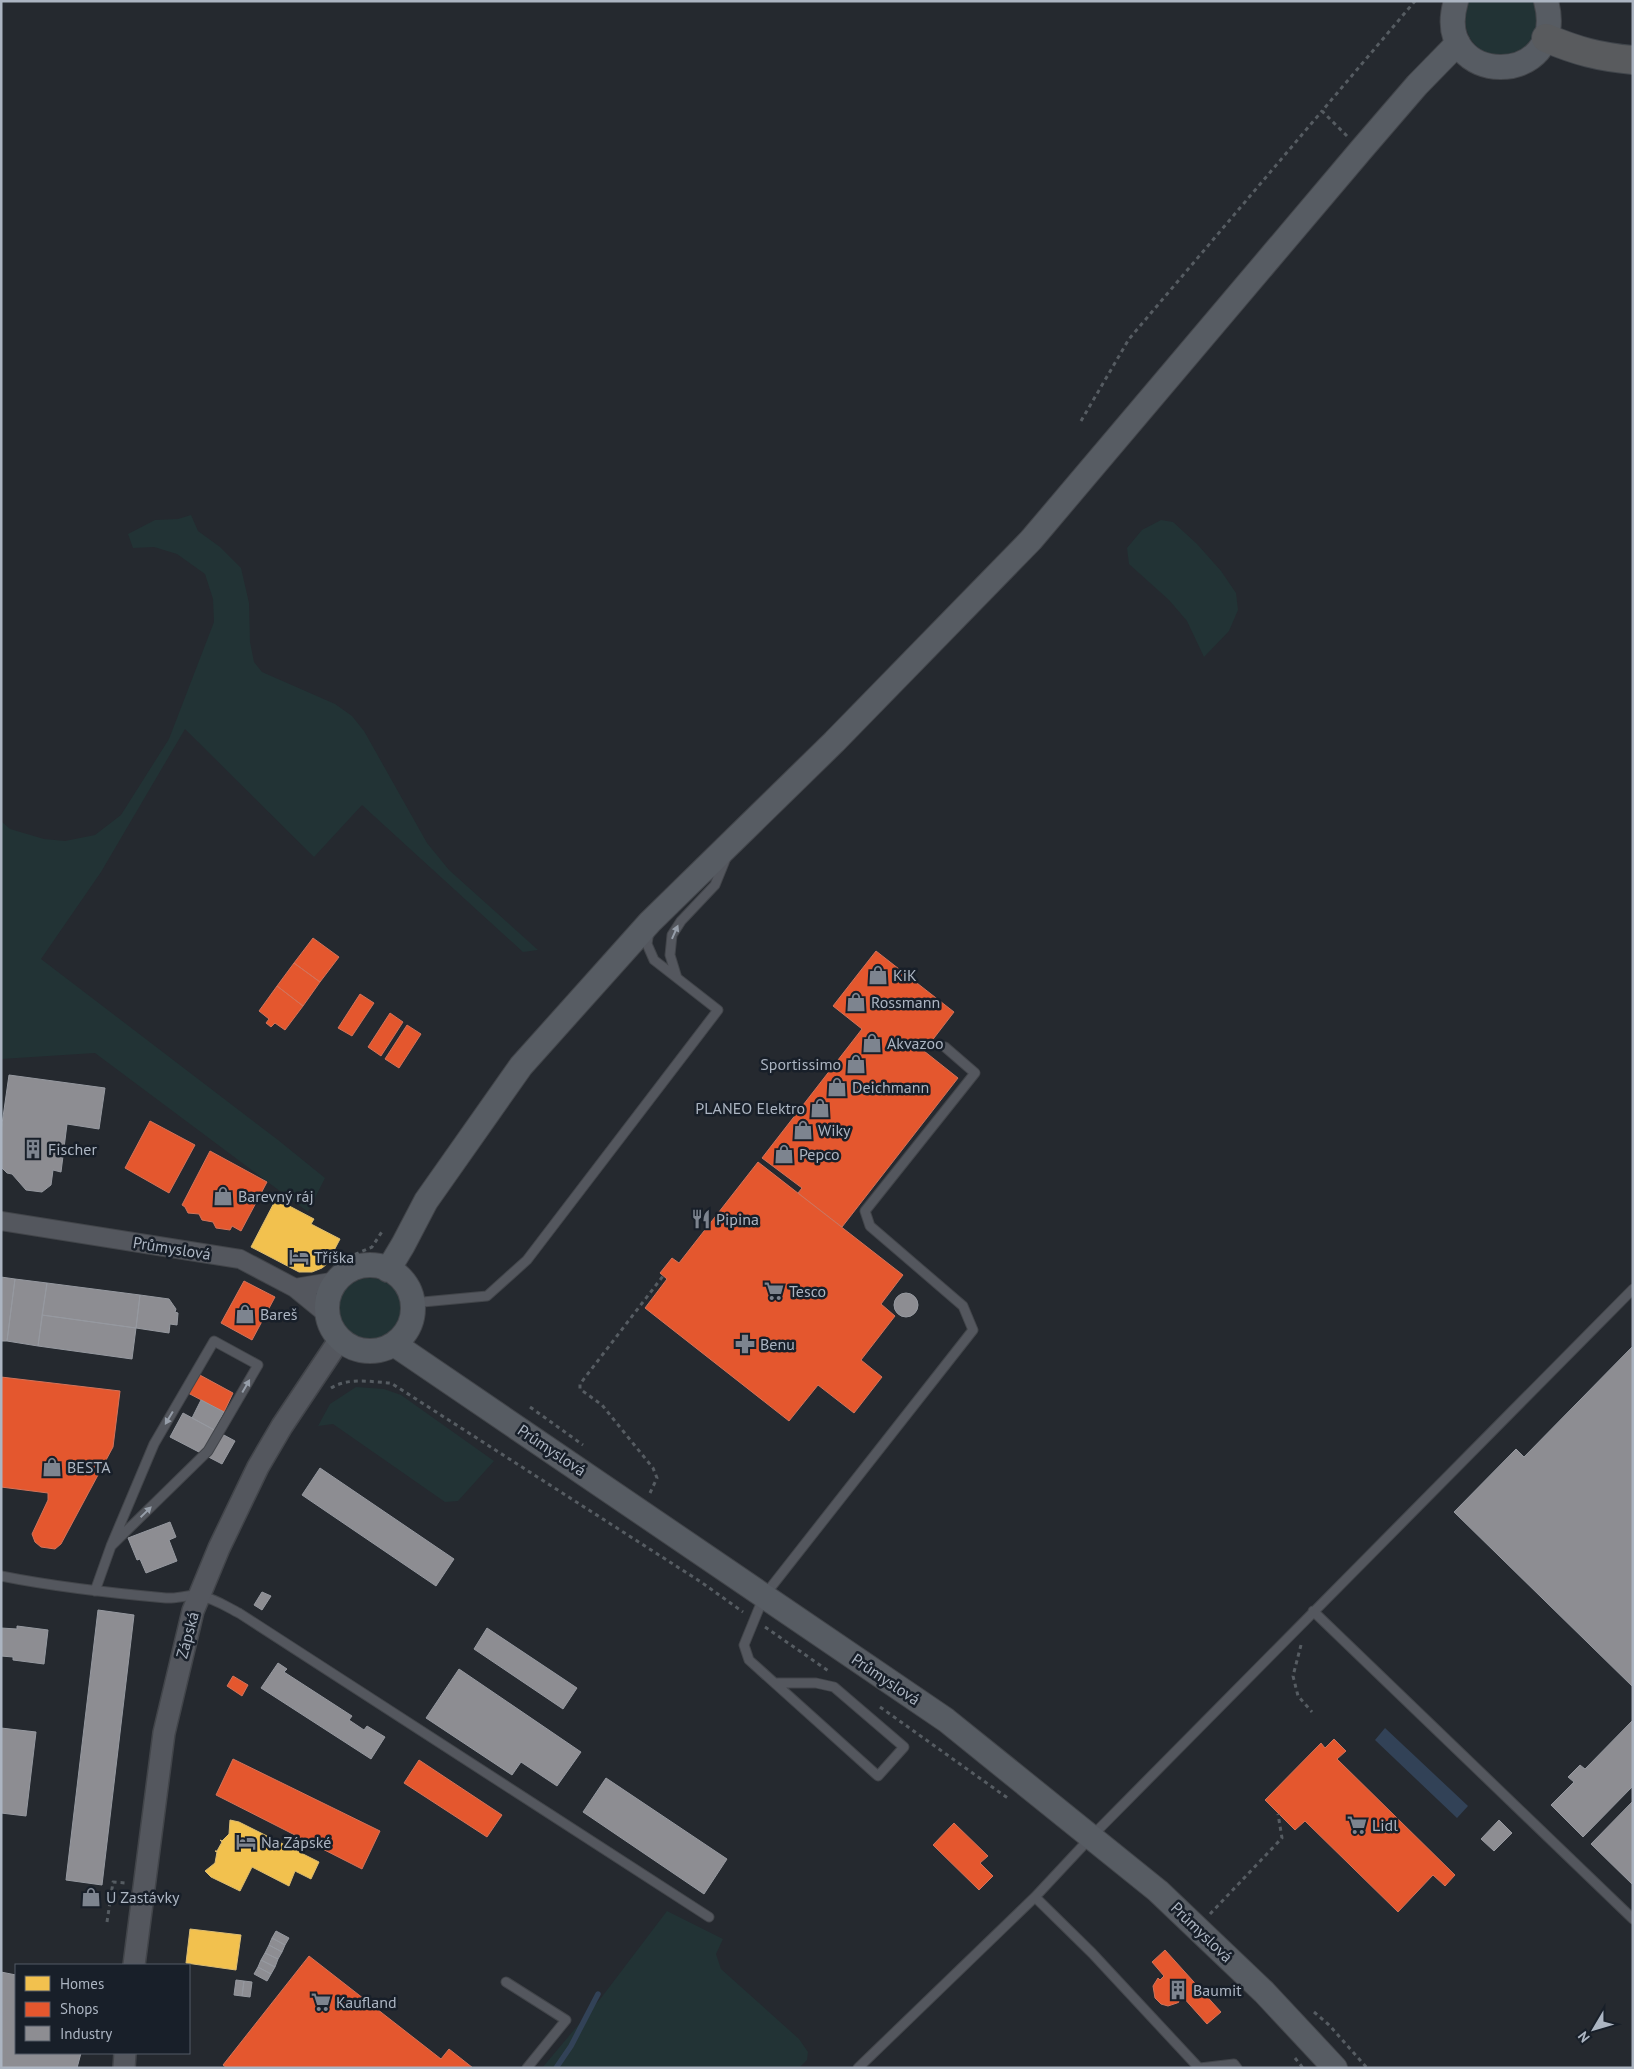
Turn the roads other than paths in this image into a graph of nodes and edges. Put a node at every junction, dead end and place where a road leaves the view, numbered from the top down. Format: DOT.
graph roads {
  1 [pos="1456,1"];
  2 [pos="1546,1"];
  3 [pos="1546,38"];
  4 [pos="1458,43"];
  5 [pos="1633,60"];
  6 [pos="735,838"];
  7 [pos="650,922"];
  8 [pos="678,978"];
  9 [pos="945,1047"];
  10 [pos="1,1221"];
  11 [pos="388,1270"];
  12 [pos="337,1281"];
  13 [pos="295,1288"];
  14 [pos="1633,1289"];
  15 [pos="412,1303"];
  16 [pos="328,1315"];
  17 [pos="340,1339"];
  18 [pos="394,1344"];
  19 [pos="111,1546"];
  20 [pos="1,1576"];
  21 [pos="95,1591"];
  22 [pos="199,1595"];
  23 [pos="764,1596"];
  24 [pos="1314,1611"];
  25 [pos="774,1683"];
  26 [pos="1092,1836"];
  27 [pos="1035,1897"];
  28 [pos="709,1917"];
  29 [pos="1633,1919"];
  30 [pos="134,1964"];
  31 [pos="506,1982"];
  32 [pos="125,2054"];
  33 [pos="124,2068"];
  34 [pos="527,2068"];
  35 [pos="858,2068"];
  36 [pos="1199,2068"];
  37 [pos="1237,2068"];
  38 [pos="1336,2068"];
  1 -- 4 [label="main road"];
  2 -- 3 [label="main road"];
  3 -- 4 [label="main road"];
  3 -- 5 [label="highway"];
  4 -- 6 [label="main road"];
  6 -- 7 [label="main road"];
  8 -- 6 [label="lane, one-way"];
  7 -- 8 [label="lane"];
  7 -- 11 [label="main road"];
  8 -- 15 [label="lane"];
  9 -- 23 [label="lane"];
  10 -- 13 [label="street, Průmyslová"];
  11 -- 12 [label="main road"];
  11 -- 15 [label="main road"];
  12 -- 13 [label="street"];
  12 -- 16 [label="main road"];
  13 -- 16 [label="street, Průmyslová"];
  14 -- 24 [label="lane"];
  15 -- 18 [label="main road"];
  16 -- 17 [label="main road"];
  17 -- 18 [label="main road"];
  17 -- 22 [label="street, Zápská"];
  18 -- 23 [label="main road, Průmyslová"];
  19 -- 19 [label="lane, one-way"];
  19 -- 21 [label="lane"];
  20 -- 21 [label="lane"];
  21 -- 22 [label="lane"];
  22 -- 28 [label="lane"];
  22 -- 30 [label="street, Zápská"];
  23 -- 25 [label="lane"];
  23 -- 26 [label="main road, Průmyslová"];
  24 -- 26 [label="lane"];
  24 -- 29 [label="lane"];
  25 -- 25 [label="lane"];
  26 -- 27 [label="lane"];
  26 -- 38 [label="main road, Průmyslová"];
  27 -- 35 [label="lane"];
  27 -- 36 [label="lane"];
  31 -- 34 [label="lane"];
  32 -- 33 [label="street"];
  36 -- 37 [label="lane"];
}
